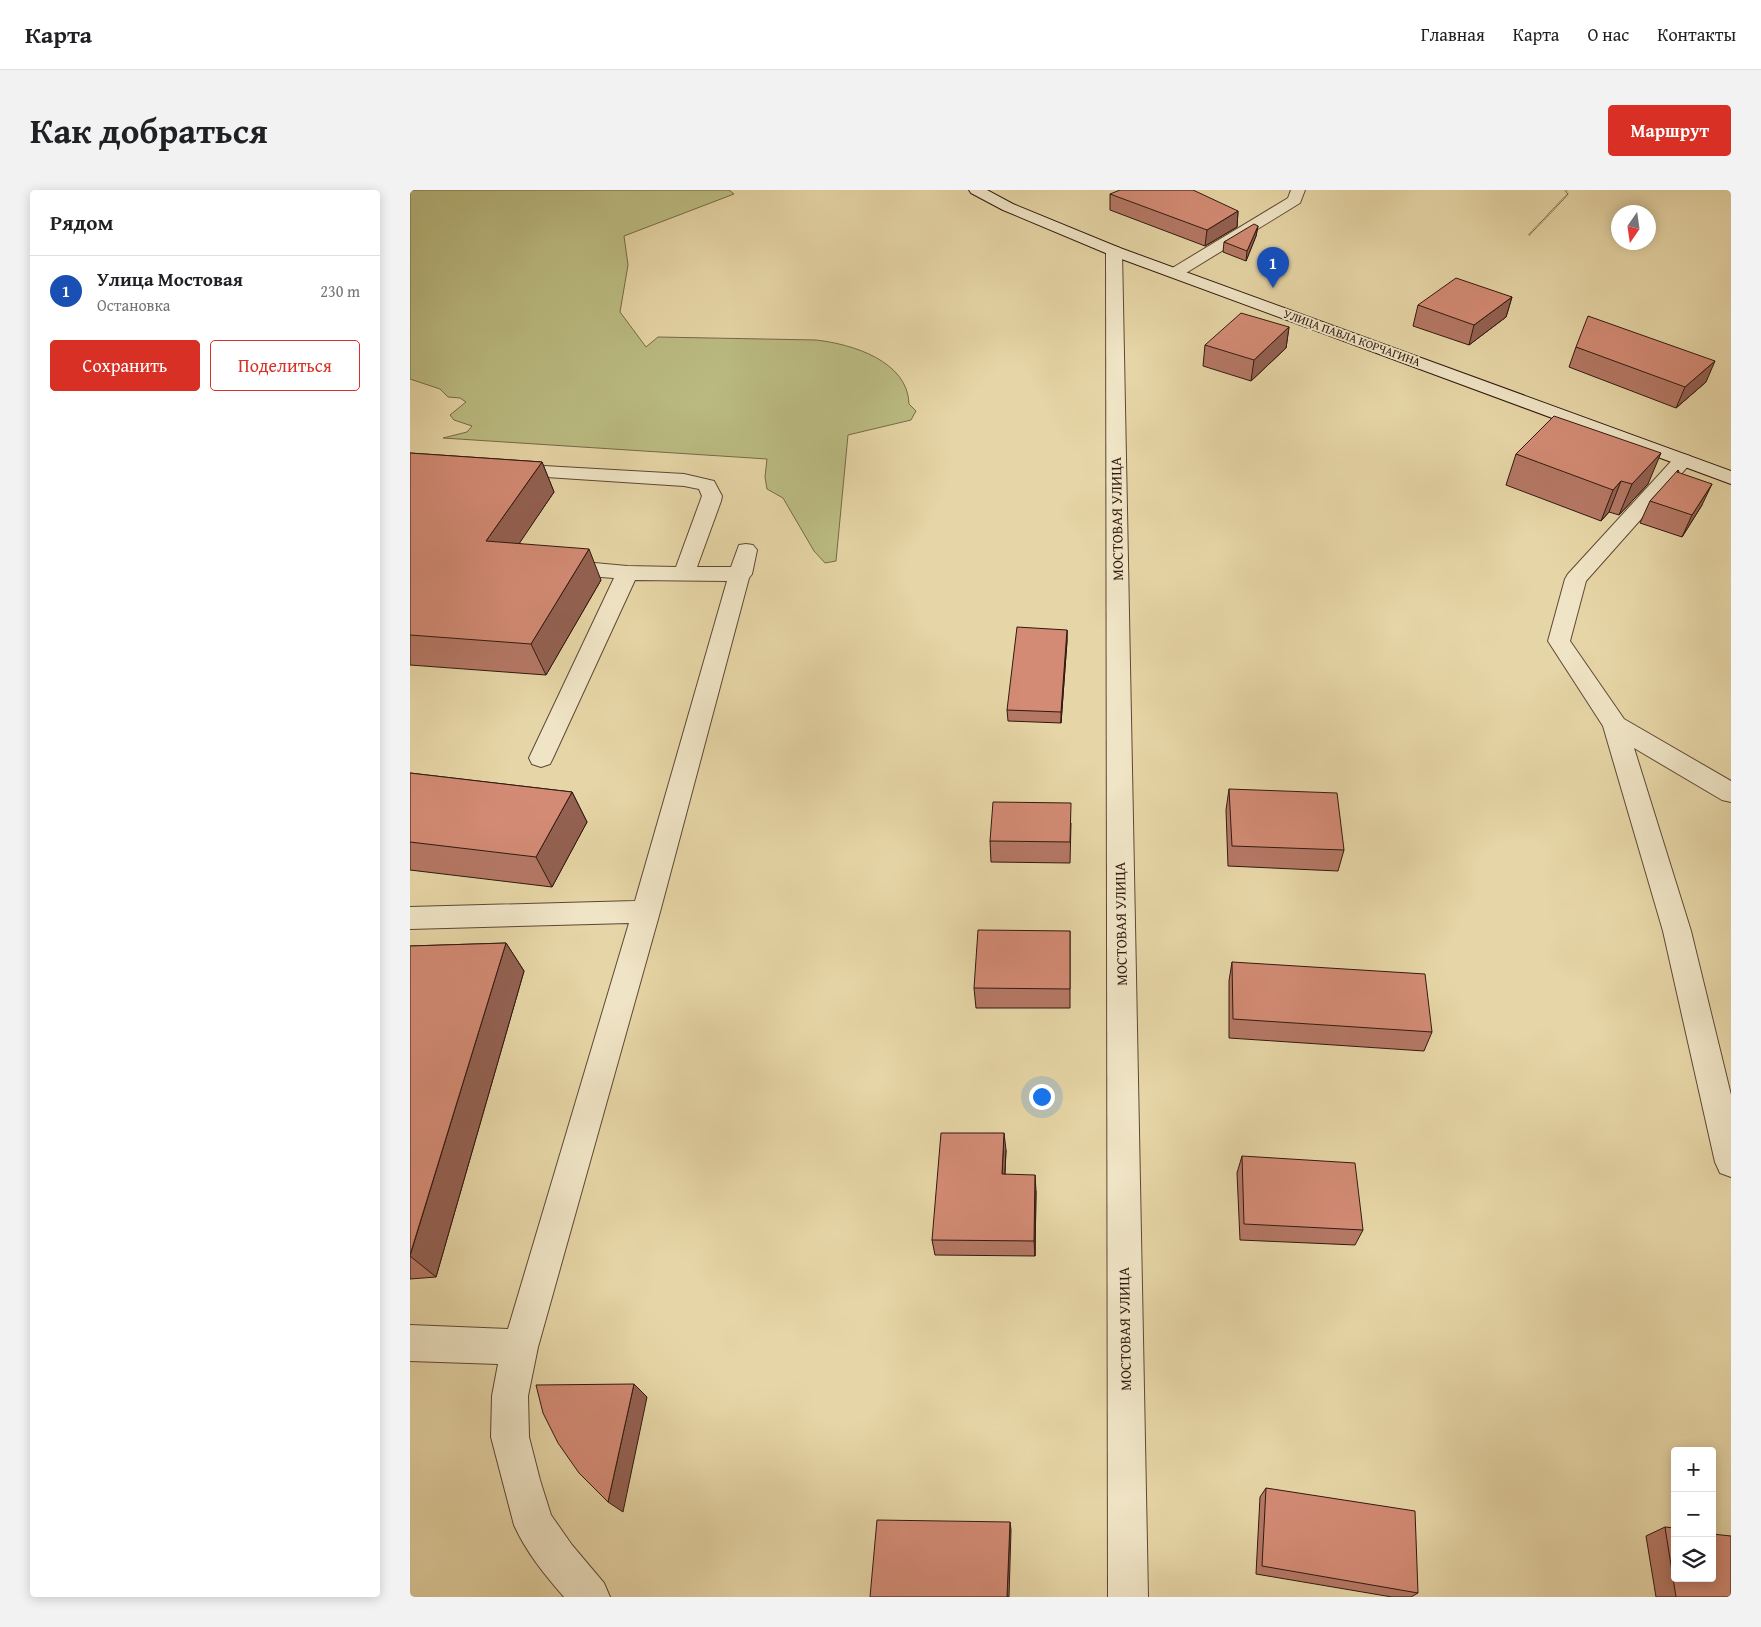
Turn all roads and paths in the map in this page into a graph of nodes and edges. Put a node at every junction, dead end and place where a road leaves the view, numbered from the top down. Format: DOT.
graph roads {
  1 [pos="976,190"];
  2 [pos="1298,190"];
  3 [pos="1565,190"];
  4 [pos="1529,235"];
  5 [pos="1114,251"];
  6 [pos="1175,273"];
  7 [pos="1683,460"];
  8 [pos="488,468"];
  9 [pos="1731,478"];
  10 [pos="540,566"];
  11 [pos="627,573"];
  12 [pos="684,574"];
  13 [pos="1615,725"];
  14 [pos="542,758"];
  15 [pos="1731,792"];
  16 [pos="646,912"];
  17 [pos="410,918"];
  18 [pos="1731,1162"];
  19 [pos="410,1343"];
  20 [pos="520,1347"];
  21 [pos="590,1597"];
  22 [pos="1128,1597"];
  1 -- 5 [label="street, УЛИЦА ПАВЛА КОРЧАГИНА"];
  2 -- 6 [label="street"];
  3 -- 4 [label="path"];
  5 -- 6 [label="street, УЛИЦА ПАВЛА КОРЧАГИНА"];
  5 -- 22 [label="street, МОСТОВАЯ УЛИЦА"];
  6 -- 7 [label="street, УЛИЦА ПАВЛА КОРЧАГИНА"];
  7 -- 9 [label="street, УЛИЦА ПАВЛА КОРЧАГИНА"];
  7 -- 13 [label="street"];
  8 -- 12 [label="street"];
  10 -- 11 [label="street"];
  11 -- 12 [label="street"];
  11 -- 14 [label="street"];
  12 -- 16 [label="street"];
  13 -- 15 [label="street"];
  13 -- 18 [label="street"];
  16 -- 17 [label="street"];
  16 -- 20 [label="street"];
  19 -- 20 [label="street"];
  20 -- 21 [label="street"];
}
